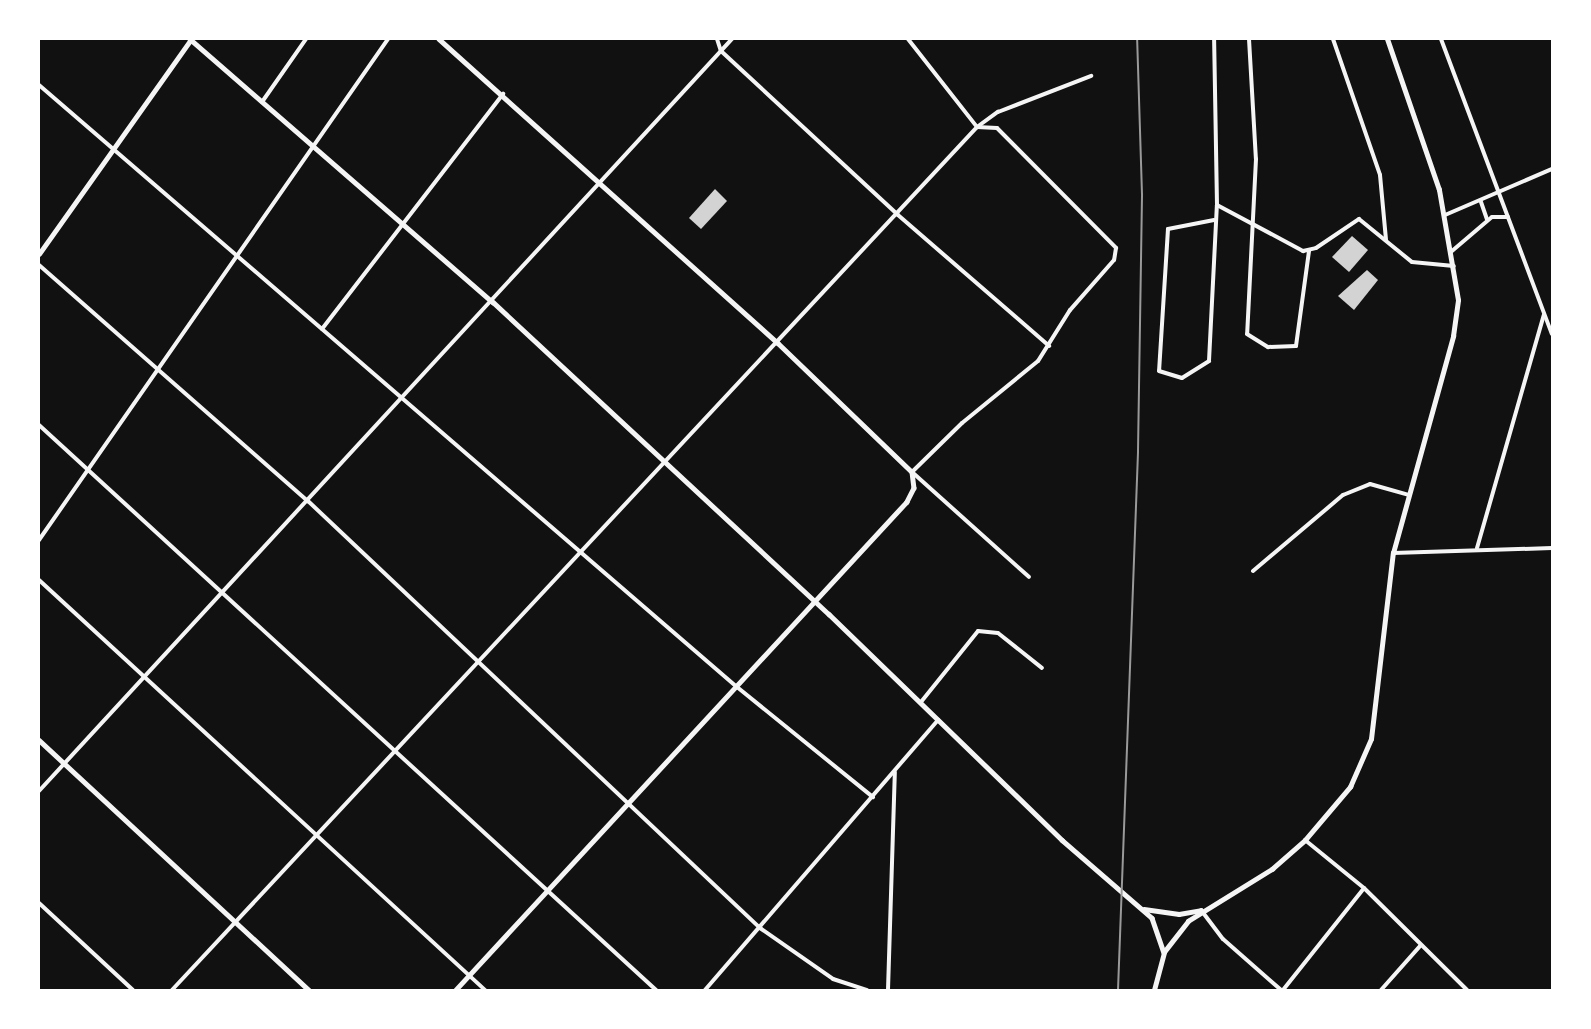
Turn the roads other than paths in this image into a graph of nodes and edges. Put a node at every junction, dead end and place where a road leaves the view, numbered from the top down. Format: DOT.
graph roads {
  1 [pos="190,39"];
  2 [pos="306,39"];
  3 [pos="388,39"];
  4 [pos="439,39"];
  5 [pos="717,39"];
  6 [pos="732,39"];
  7 [pos="908,39"];
  8 [pos="1214,39"];
  9 [pos="1249,39"];
  10 [pos="1333,39"];
  11 [pos="1387,39"];
  12 [pos="1442,39"];
  13 [pos="722,51"];
  14 [pos="1091,76"];
  15 [pos="39,85"];
  16 [pos="503,94"];
  17 [pos="262,103"];
  18 [pos="977,127"];
  19 [pos="312,146"];
  20 [pos="112,150"];
  21 [pos="1552,169"];
  22 [pos="602,182"];
  23 [pos="1501,193"];
  24 [pos="1481,202"];
  25 [pos="1217,205"];
  26 [pos="898,215"];
  27 [pos="1445,215"];
  28 [pos="1508,217"];
  29 [pos="1487,219"];
  30 [pos="1214,220"];
  31 [pos="1252,220"];
  32 [pos="402,225"];
  33 [pos="1386,242"];
  34 [pos="41,246"];
  35 [pos="1452,250"];
  36 [pos="1309,251"];
  37 [pos="39,254"];
  38 [pos="236,257"];
  39 [pos="39,265"];
  40 [pos="1454,266"];
  41 [pos="493,303"];
  42 [pos="1544,313"];
  43 [pos="322,329"];
  44 [pos="1552,334"];
  45 [pos="778,343"];
  46 [pos="1049,346"];
  47 [pos="159,368"];
  48 [pos="403,398"];
  49 [pos="39,425"];
  50 [pos="666,466"];
  51 [pos="88,469"];
  52 [pos="912,472"];
  53 [pos="1409,495"];
  54 [pos="308,501"];
  55 [pos="39,540"];
  56 [pos="1477,548"];
  57 [pos="1552,548"];
  58 [pos="582,551"];
  59 [pos="1393,553"];
  60 [pos="1253,571"];
  61 [pos="1029,577"];
  62 [pos="39,580"];
  63 [pos="225,591"];
  64 [pos="814,601"];
  65 [pos="475,663"];
  66 [pos="1041,668"];
  67 [pos="145,676"];
  68 [pos="737,687"];
  69 [pos="921,702"];
  70 [pos="939,719"];
  71 [pos="39,740"];
  72 [pos="395,751"];
  73 [pos="65,764"];
  74 [pos="895,771"];
  75 [pos="39,791"];
  76 [pos="873,797"];
  77 [pos="629,806"];
  78 [pos="313,837"];
  79 [pos="1305,840"];
  80 [pos="1364,888"];
  81 [pos="549,892"];
  82 [pos="39,903"];
  83 [pos="1141,908"];
  84 [pos="1201,910"];
  85 [pos="235,922"];
  86 [pos="760,928"];
  87 [pos="1421,945"];
  88 [pos="1164,952"];
  89 [pos="470,975"];
  90 [pos="133,990"];
  91 [pos="172,990"];
  92 [pos="309,990"];
  93 [pos="456,990"];
  94 [pos="485,990"];
  95 [pos="656,990"];
  96 [pos="705,990"];
  97 [pos="867,990"];
  98 [pos="888,990"];
  99 [pos="1154,990"];
  100 [pos="1282,990"];
  101 [pos="1381,990"];
  102 [pos="1467,990"];
  1 -- 17 [label="street"];
  1 -- 20 [label="street"];
  2 -- 17 [label="street"];
  3 -- 19 [label="street"];
  4 -- 16 [label="street"];
  5 -- 13 [label="street"];
  6 -- 13 [label="street"];
  7 -- 18 [label="street"];
  8 -- 25 [label="street"];
  9 -- 31 [label="street"];
  10 -- 33 [label="street"];
  11 -- 27 [label="street"];
  12 -- 23 [label="street"];
  13 -- 22 [label="street"];
  13 -- 26 [label="street"];
  14 -- 18 [label="street"];
  15 -- 20 [label="street"];
  16 -- 22 [label="street"];
  16 -- 32 [label="street"];
  17 -- 19 [label="street"];
  18 -- 26 [label="street"];
  18 -- 46 [label="street"];
  19 -- 32 [label="street"];
  19 -- 38 [label="street"];
  20 -- 34 [label="street"];
  20 -- 38 [label="street"];
  21 -- 23 [label="street"];
  22 -- 41 [label="street"];
  22 -- 45 [label="street"];
  23 -- 24 [label="street"];
  23 -- 28 [label="street"];
  24 -- 27 [label="street"];
  24 -- 29 [label="street"];
  25 -- 30 [label="street"];
  25 -- 31 [label="street"];
  26 -- 45 [label="street"];
  26 -- 46 [label="street"];
  27 -- 35 [label="street"];
  28 -- 29 [label="street"];
  28 -- 42 [label="street"];
  29 -- 35 [label="street"];
  30 -- 30 [label="street"];
  31 -- 36 [label="street"];
  31 -- 36 [label="street"];
  32 -- 41 [label="street"];
  32 -- 43 [label="street"];
  33 -- 36 [label="street"];
  33 -- 40 [label="street"];
  34 -- 37 [label="street"];
  35 -- 40 [label="street"];
  38 -- 43 [label="street"];
  38 -- 47 [label="street"];
  39 -- 47 [label="street"];
  40 -- 53 [label="street"];
  41 -- 48 [label="street"];
  41 -- 50 [label="street"];
  42 -- 44 [label="street"];
  42 -- 56 [label="street"];
  43 -- 48 [label="street"];
  45 -- 50 [label="street"];
  45 -- 52 [label="street"];
  46 -- 52 [label="street"];
  47 -- 51 [label="street"];
  47 -- 54 [label="street"];
  48 -- 54 [label="street"];
  48 -- 58 [label="street"];
  49 -- 51 [label="street"];
  50 -- 58 [label="street"];
  50 -- 64 [label="street"];
  51 -- 55 [label="street"];
  51 -- 63 [label="street"];
  52 -- 61 [label="street"];
  52 -- 64 [label="street"];
  53 -- 59 [label="street"];
  53 -- 60 [label="street"];
  54 -- 63 [label="street"];
  54 -- 65 [label="street"];
  56 -- 57 [label="street"];
  56 -- 59 [label="street"];
  58 -- 65 [label="street"];
  58 -- 68 [label="street"];
  59 -- 79 [label="street"];
  62 -- 67 [label="street"];
  63 -- 67 [label="street"];
  63 -- 72 [label="street"];
  64 -- 68 [label="street"];
  64 -- 69 [label="street"];
  65 -- 72 [label="street"];
  65 -- 77 [label="street"];
  66 -- 69 [label="street"];
  67 -- 73 [label="street"];
  67 -- 78 [label="street"];
  68 -- 76 [label="street"];
  68 -- 77 [label="street"];
  69 -- 70 [label="street"];
  70 -- 74 [label="street"];
  70 -- 83 [label="street"];
  71 -- 73 [label="street"];
  72 -- 78 [label="street"];
  72 -- 81 [label="street"];
  73 -- 75 [label="street"];
  73 -- 85 [label="street"];
  74 -- 76 [label="street"];
  74 -- 98 [label="street"];
  76 -- 86 [label="street"];
  77 -- 81 [label="street"];
  77 -- 86 [label="street"];
  78 -- 85 [label="street"];
  78 -- 89 [label="street"];
  79 -- 80 [label="street"];
  79 -- 84 [label="street"];
  80 -- 87 [label="street"];
  80 -- 100 [label="street"];
  81 -- 89 [label="street"];
  81 -- 95 [label="street"];
  82 -- 90 [label="street"];
  83 -- 84 [label="street"];
  83 -- 88 [label="street"];
  84 -- 88 [label="street"];
  84 -- 100 [label="street"];
  85 -- 91 [label="street"];
  85 -- 92 [label="street"];
  86 -- 96 [label="street"];
  86 -- 97 [label="street"];
  87 -- 101 [label="street"];
  87 -- 102 [label="street"];
  88 -- 99 [label="street"];
  89 -- 93 [label="street"];
  89 -- 94 [label="street"];
}
